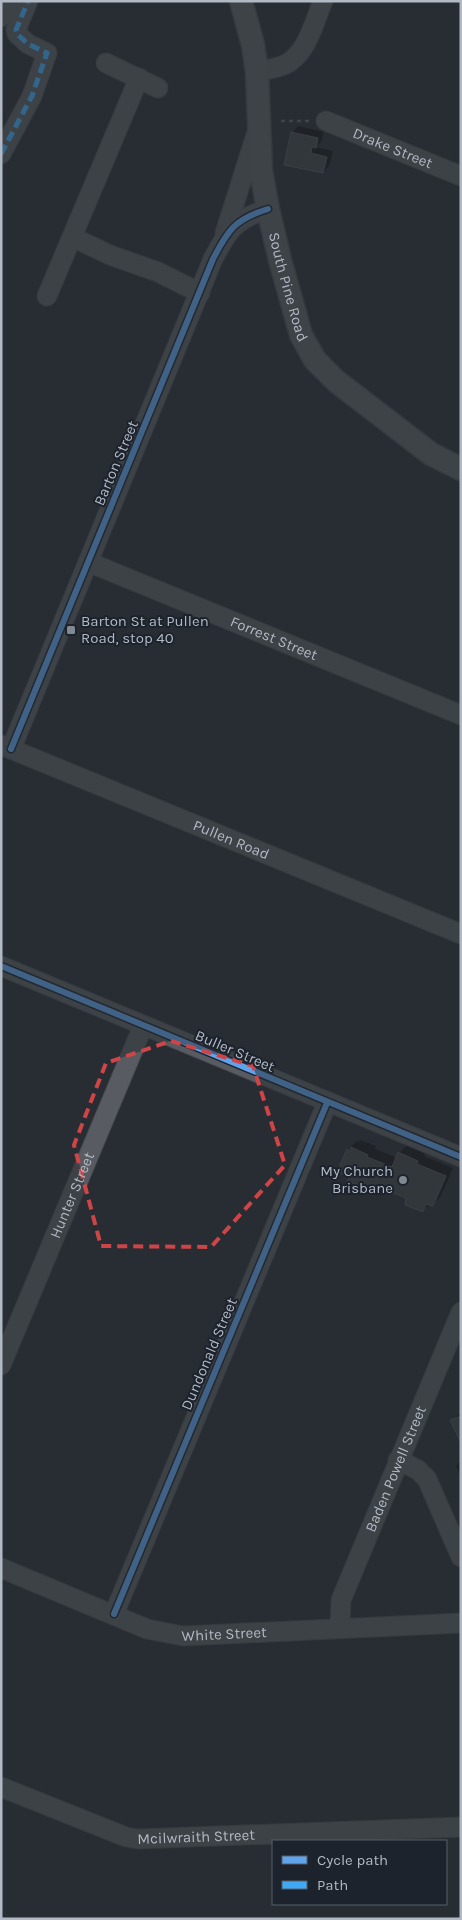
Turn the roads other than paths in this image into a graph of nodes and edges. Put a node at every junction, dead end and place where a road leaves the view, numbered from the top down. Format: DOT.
graph roads {
  1 [pos="8,1"];
  2 [pos="28,1"];
  3 [pos="241,1"];
  4 [pos="323,1"];
  5 [pos="1,17"];
  6 [pos="106,63"];
  7 [pos="257,72"];
  8 [pos="139,78"];
  9 [pos="158,88"];
  10 [pos="326,121"];
  11 [pos="259,127"];
  12 [pos="1,154"];
  13 [pos="461,176"];
  14 [pos="268,209"];
  15 [pos="72,237"];
  16 [pos="224,239"];
  17 [pos="200,293"];
  18 [pos="46,296"];
  19 [pos="461,469"];
  20 [pos="88,562"];
  21 [pos="461,715"];
  22 [pos="6,747"];
  23 [pos="461,934"];
  24 [pos="1,966"];
  25 [pos="143,1026"];
  26 [pos="327,1103"];
  27 [pos="461,1158"];
  28 [pos="461,1312"];
  29 [pos="1,1365"];
  30 [pos="398,1460"];
  31 [pos="461,1557"];
  32 [pos="1,1568"];
  33 [pos="114,1614"];
  34 [pos="461,1623"];
  35 [pos="340,1628"];
  36 [pos="1,1787"];
  37 [pos="461,1827"];
  1 -- 5 [label="street"];
  2 -- 12 [label="street"];
  3 -- 7 [label="main road, South Pine Road"];
  4 -- 7 [label="street"];
  6 -- 8 [label="street"];
  7 -- 11 [label="main road, South Pine Road"];
  8 -- 9 [label="street"];
  8 -- 15 [label="street"];
  10 -- 13 [label="street, Drake Street"];
  11 -- 14 [label="main road, South Pine Road"];
  11 -- 16 [label="street"];
  14 -- 16 [label="street, Barton Street"];
  14 -- 19 [label="main road, South Pine Road"];
  15 -- 17 [label="street"];
  15 -- 18 [label="street"];
  16 -- 17 [label="street, Barton Street"];
  17 -- 20 [label="street, Barton Street"];
  20 -- 21 [label="street, Forrest Street"];
  20 -- 22 [label="street, Barton Street"];
  22 -- 23 [label="street, Pullen Road"];
  24 -- 25 [label="street, Buller Street"];
  25 -- 26 [label="street, Buller Street"];
  25 -- 29 [label="street, Hunter Street"];
  26 -- 27 [label="street, Buller Street"];
  26 -- 33 [label="street, Dundonald Street"];
  28 -- 30 [label="street, Baden Powell Street"];
  30 -- 31 [label="street"];
  30 -- 35 [label="street, Baden Powell Street"];
  32 -- 33 [label="street, White Street"];
  33 -- 35 [label="street, White Street"];
  34 -- 35 [label="street, White Street"];
  36 -- 37 [label="street, Mcilwraith Street"];
}
